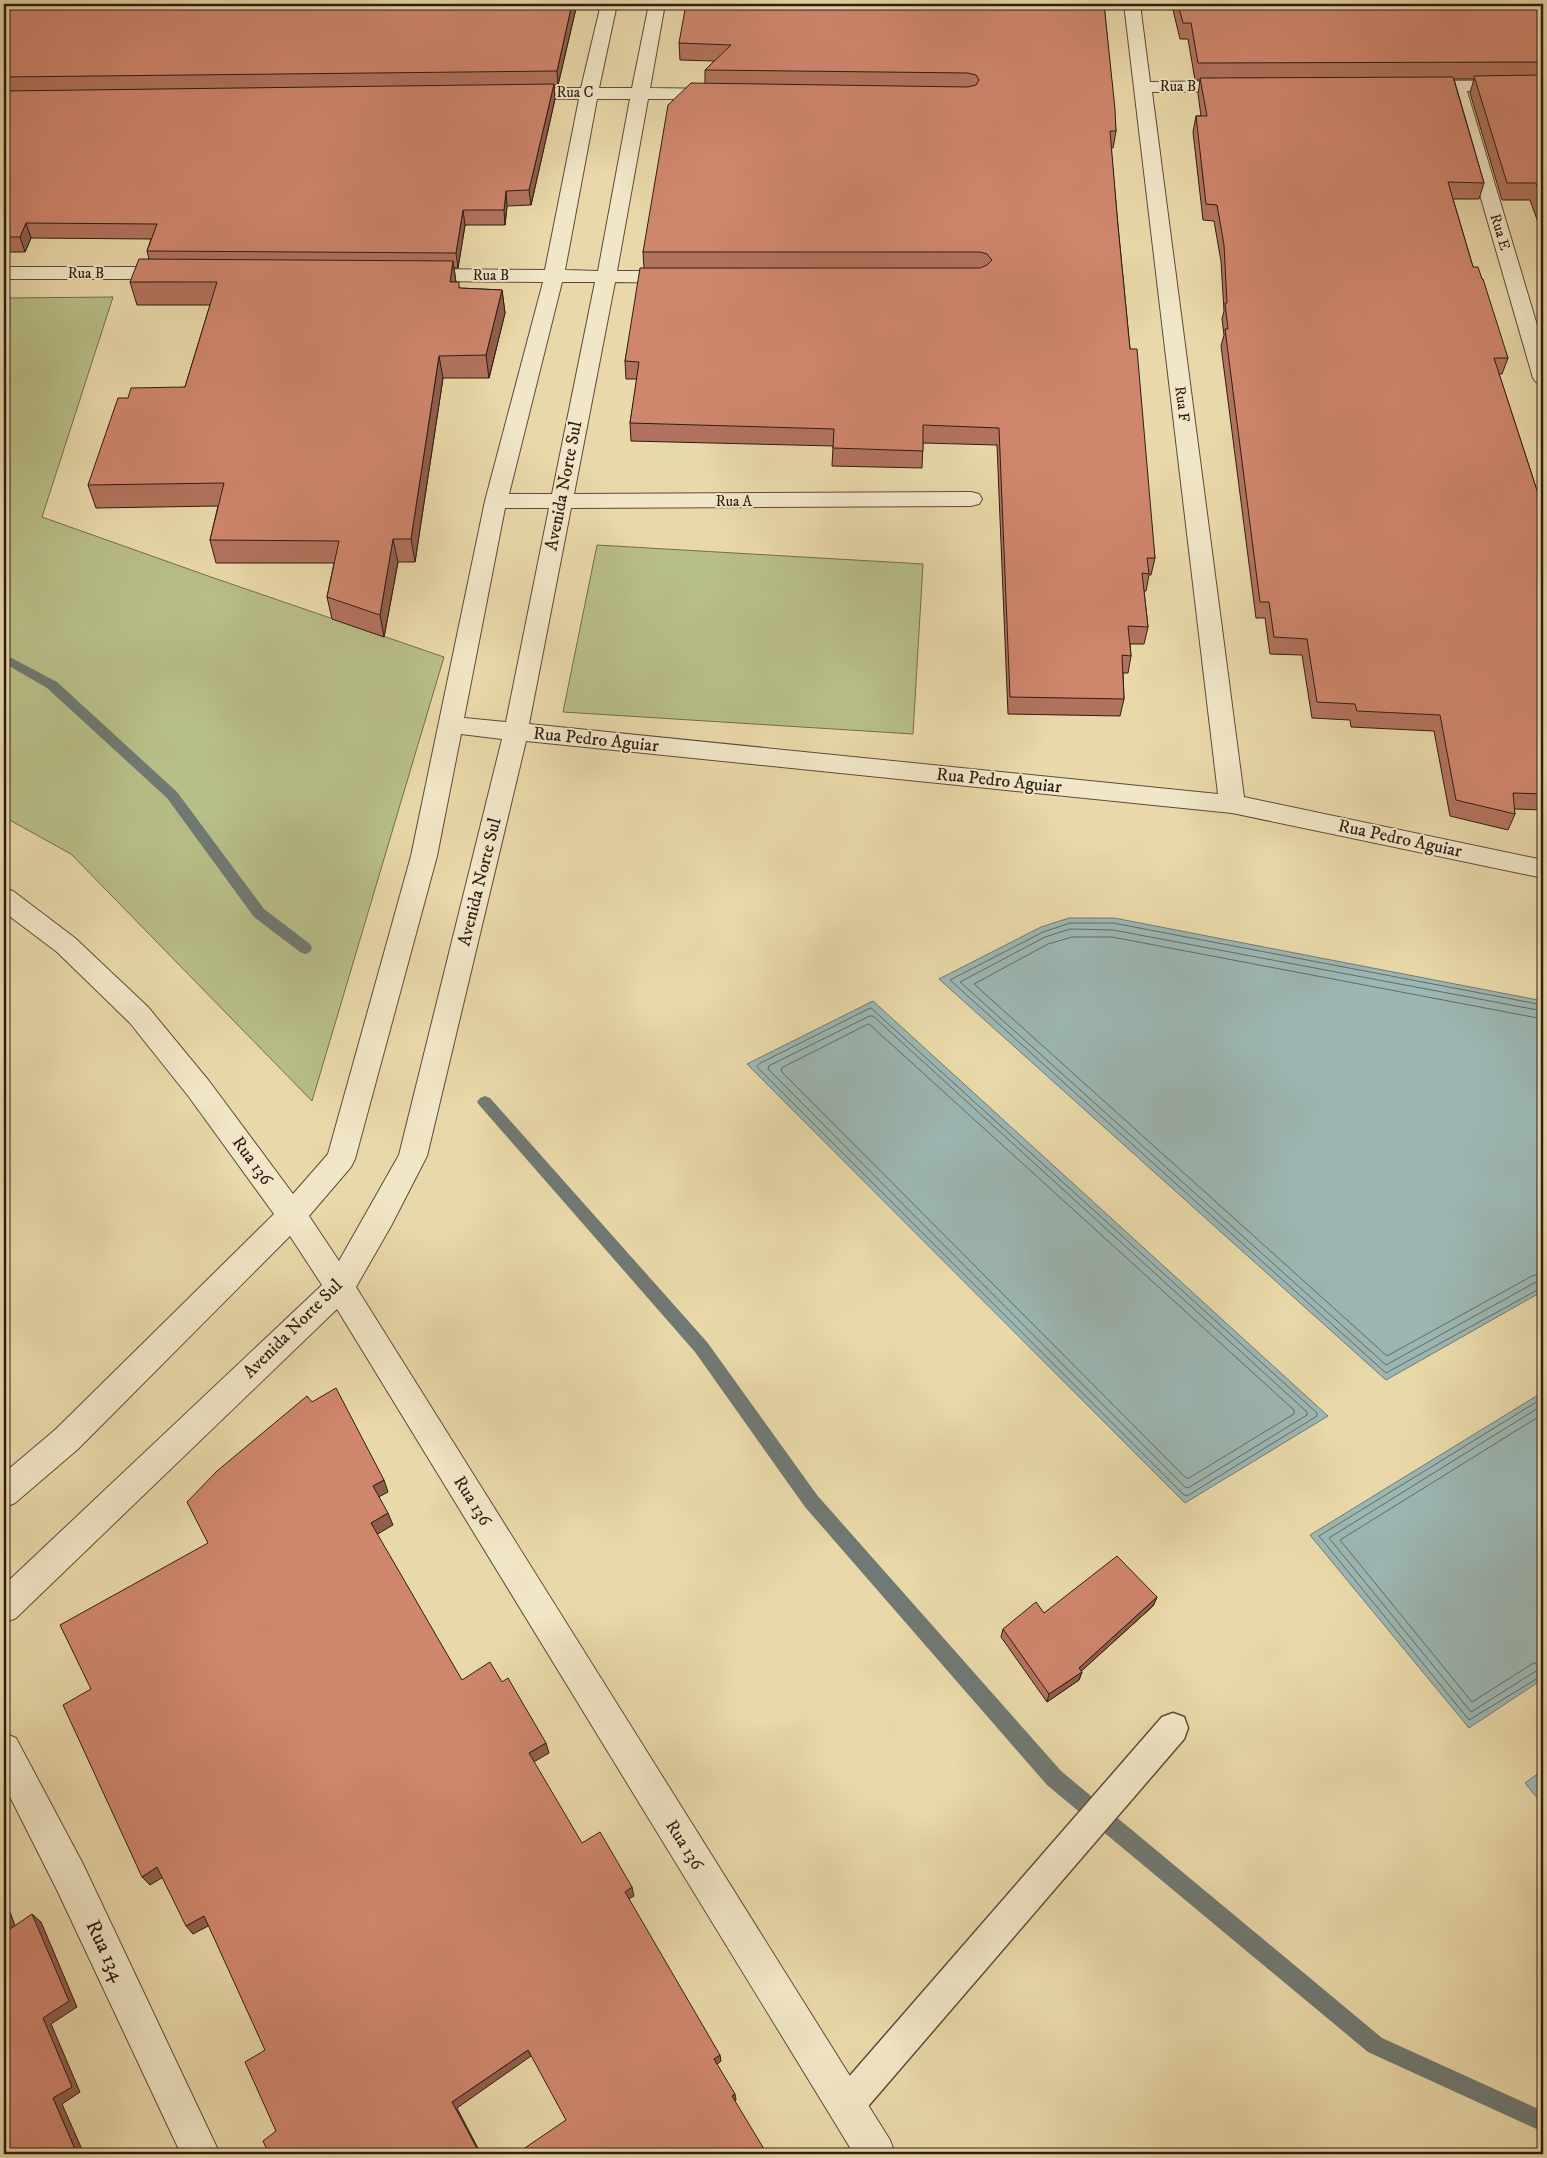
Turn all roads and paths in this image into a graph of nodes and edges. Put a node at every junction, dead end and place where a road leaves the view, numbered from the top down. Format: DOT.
graph roads {
  1 [pos="610,4"];
  2 [pos="657,4"];
  3 [pos="1132,4"];
  4 [pos="1543,85"];
  5 [pos="1250,86"];
  6 [pos="1398,86"];
  7 [pos="1457,86"];
  8 [pos="1142,87"];
  9 [pos="589,92"];
  10 [pos="500,93"];
  11 [pos="639,93"];
  12 [pos="738,94"];
  13 [pos="4,273"];
  14 [pos="189,273"];
  15 [pos="396,274"];
  16 [pos="554,276"];
  17 [pos="606,277"];
  18 [pos="694,277"];
  19 [pos="1543,378"];
  20 [pos="971,499"];
  21 [pos="496,501"];
  22 [pos="561,502"];
  23 [pos="451,725"];
  24 [pos="516,732"];
  25 [pos="1232,804"];
  26 [pos="1543,868"];
  27 [pos="4,898"];
  28 [pos="292,1215"];
  29 [pos="340,1287"];
  30 [pos="4,1493"];
  31 [pos="4,1607"];
  32 [pos="1173,1728"];
  33 [pos="4,1750"];
  34 [pos="846,2106"];
  35 [pos="201,2154"];
  36 [pos="876,2154"];
  1 -- 9 [label="street"];
  2 -- 11 [label="street, Avenida Norte Sul"];
  3 -- 8 [label="street, Rua F"];
  4 -- 7 [label="street"];
  5 -- 8 [label="street, Rua B"];
  6 -- 7 [label="street"];
  7 -- 19 [label="street, Rua E"];
  8 -- 25 [label="street, Rua F"];
  9 -- 10 [label="street, Rua C"];
  9 -- 11 [label="street, Rua C"];
  9 -- 16 [label="street"];
  11 -- 12 [label="street, Rua C"];
  11 -- 17 [label="street, Avenida Norte Sul"];
  13 -- 14 [label="street, Rua B"];
  15 -- 16 [label="street, Rua B"];
  16 -- 17 [label="street, Rua B"];
  16 -- 21 [label="street"];
  17 -- 18 [label="street, Rua B"];
  17 -- 22 [label="street, Avenida Norte Sul"];
  20 -- 22 [label="street, Rua A"];
  21 -- 22 [label="street, Rua A"];
  21 -- 23 [label="street"];
  22 -- 24 [label="street, Avenida Norte Sul"];
  23 -- 24 [label="street, Rua Pedro Aguiar"];
  23 -- 28 [label="street"];
  24 -- 25 [label="street, Rua Pedro Aguiar"];
  24 -- 29 [label="street, Avenida Norte Sul"];
  25 -- 26 [label="street, Rua Pedro Aguiar"];
  27 -- 28 [label="street, Rua 136"];
  28 -- 29 [label="street, Rua 136"];
  28 -- 30 [label="street"];
  29 -- 31 [label="street, Avenida Norte Sul"];
  29 -- 34 [label="street, Rua 136"];
  32 -- 34 [label="lane"];
  33 -- 35 [label="street, Rua 134"];
  34 -- 36 [label="street, Rua 136"];
}
